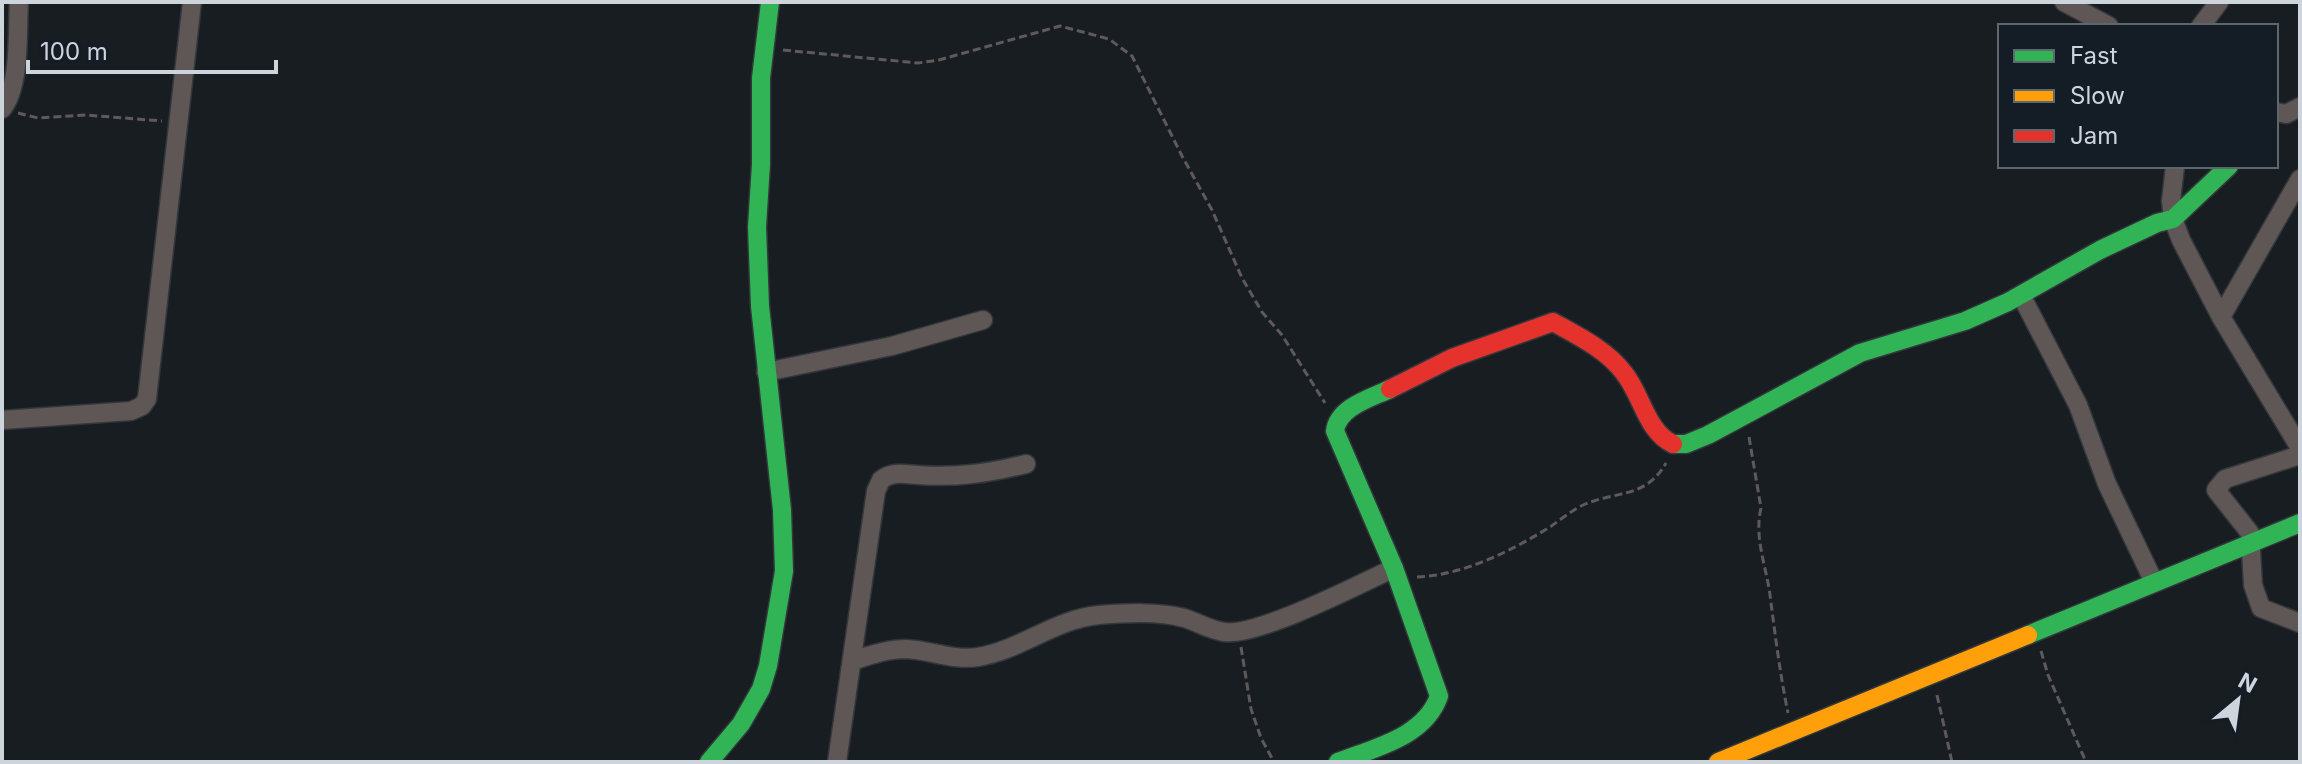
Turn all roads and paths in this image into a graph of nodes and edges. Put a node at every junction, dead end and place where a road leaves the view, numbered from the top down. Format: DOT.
graph roads {
  1 [pos="19,2"];
  2 [pos="192,2"];
  3 [pos="770,2"];
  4 [pos="2064,2"];
  5 [pos="2219,2"];
  6 [pos="2105,24"];
  7 [pos="2202,24"];
  8 [pos="764,47"];
  9 [pos="2,108"];
  10 [pos="177,122"];
  11 [pos="2175,168"];
  12 [pos="2227,168"];
  13 [pos="2300,179"];
  14 [pos="2173,219"];
  15 [pos="2021,295"];
  16 [pos="2221,317"];
  17 [pos="983,320"];
  18 [pos="766,372"];
  19 [pos="1751,412"];
  20 [pos="2,420"];
  21 [pos="1335,431"];
  22 [pos="1675,445"];
  23 [pos="2300,448"];
  24 [pos="2300,455"];
  25 [pos="1026,464"];
  26 [pos="2300,523"];
  27 [pos="2250,542"];
  28 [pos="1396,572"];
  29 [pos="2154,582"];
  30 [pos="2300,623"];
  31 [pos="1238,632"];
  32 [pos="2035,633"];
  33 [pos="853,661"];
  34 [pos="1933,675"];
  35 [pos="1791,732"];
  36 [pos="709,762"];
  37 [pos="837,762"];
  38 [pos="1274,762"];
  39 [pos="1338,762"];
  40 [pos="1718,762"];
  41 [pos="1952,762"];
  42 [pos="2086,762"];
  1 -- 9 [label="street"];
  2 -- 10 [label="street"];
  3 -- 8 [label="street"];
  4 -- 6 [label="street"];
  5 -- 7 [label="street"];
  8 -- 18 [label="street"];
  8 -- 21 [label="path"];
  9 -- 10 [label="path"];
  10 -- 20 [label="street"];
  11 -- 14 [label="street"];
  12 -- 14 [label="street"];
  13 -- 16 [label="street"];
  14 -- 15 [label="street"];
  14 -- 16 [label="street"];
  15 -- 19 [label="street"];
  15 -- 29 [label="street"];
  16 -- 23 [label="street"];
  17 -- 18 [label="street"];
  18 -- 36 [label="street"];
  19 -- 22 [label="street"];
  19 -- 35 [label="path"];
  21 -- 22 [label="street"];
  21 -- 28 [label="street"];
  22 -- 28 [label="path"];
  24 -- 27 [label="street"];
  25 -- 33 [label="street"];
  26 -- 27 [label="street"];
  27 -- 29 [label="street"];
  27 -- 30 [label="street"];
  28 -- 31 [label="street"];
  28 -- 39 [label="street"];
  29 -- 32 [label="street"];
  31 -- 33 [label="street"];
  31 -- 38 [label="path"];
  32 -- 34 [label="street"];
  32 -- 42 [label="path"];
  33 -- 37 [label="street"];
  34 -- 35 [label="street"];
  34 -- 41 [label="path"];
  35 -- 40 [label="street"];
}
